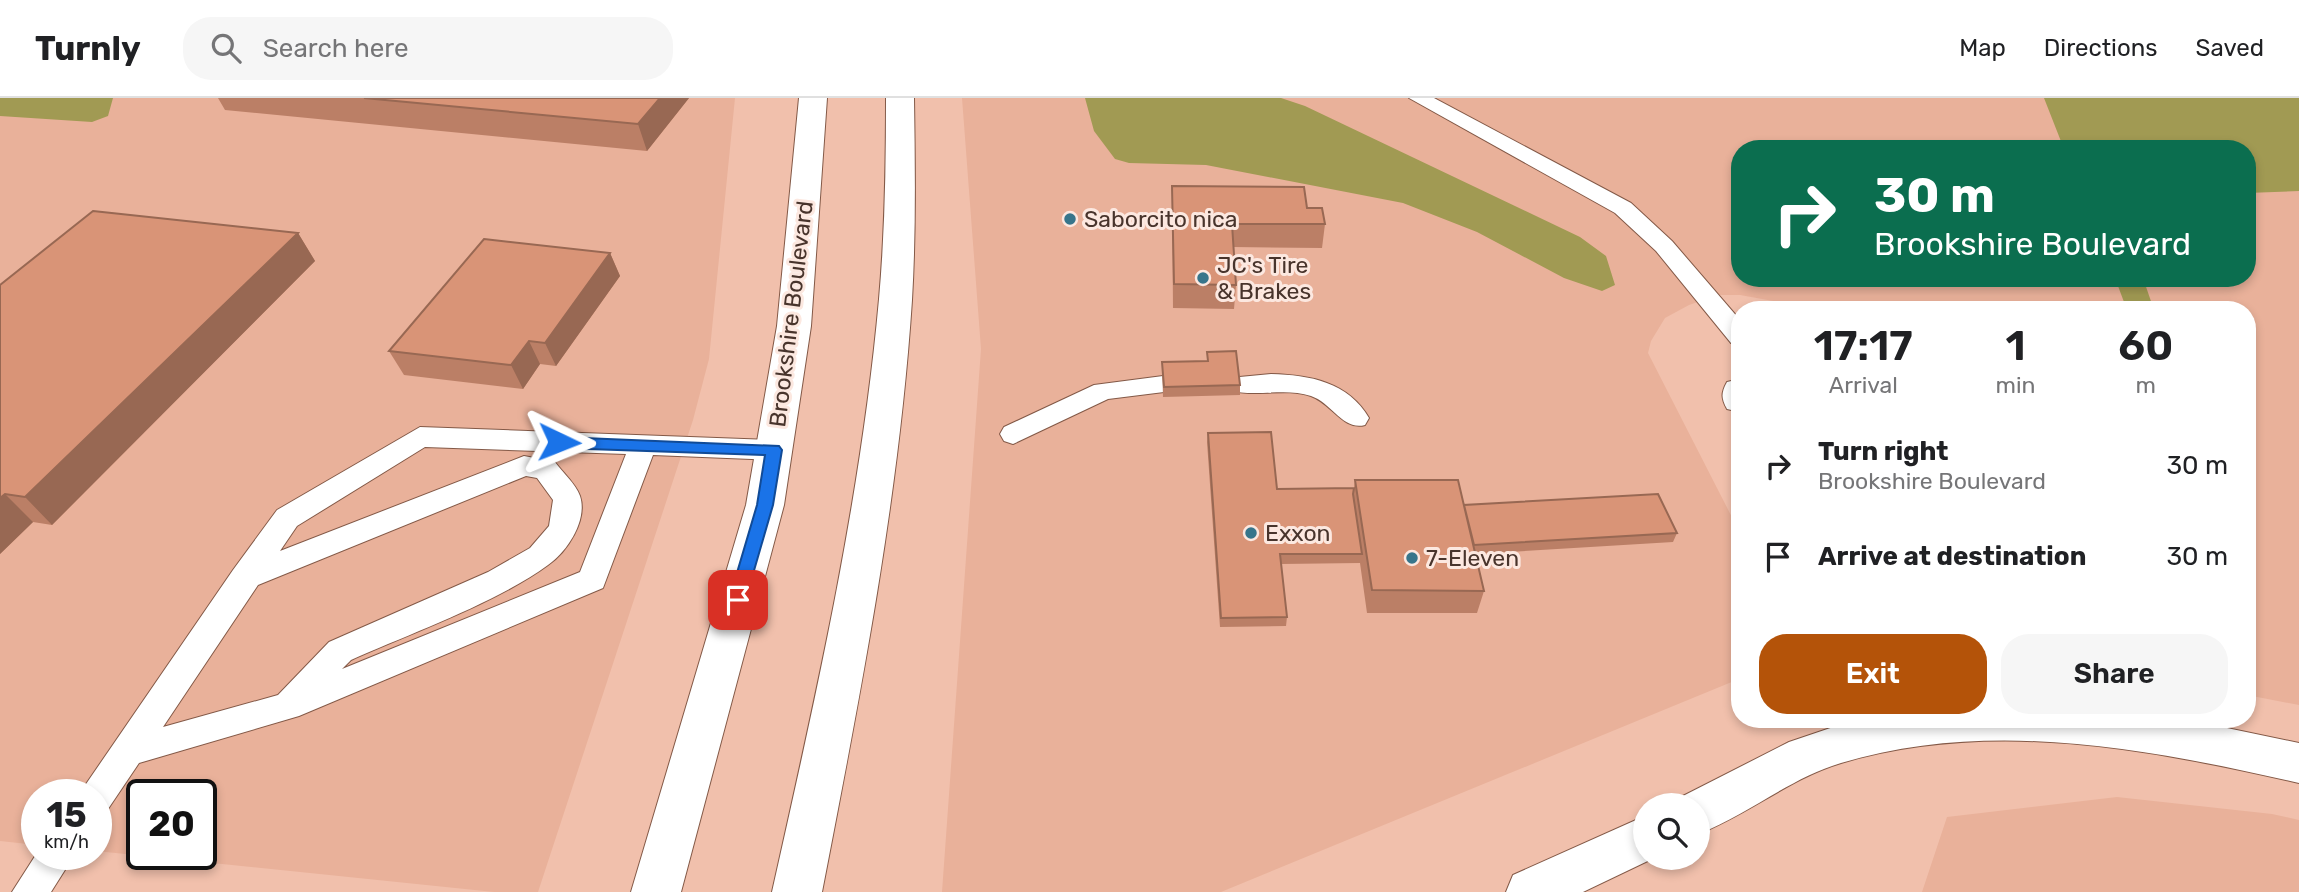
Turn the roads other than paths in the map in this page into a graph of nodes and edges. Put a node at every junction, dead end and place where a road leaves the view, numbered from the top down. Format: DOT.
graph roads {
  1 [pos="813,98"];
  2 [pos="900,98"];
  3 [pos="1419,98"];
  4 [pos="1731,326"];
  5 [pos="1238,384"];
  6 [pos="1163,385"];
  7 [pos="1356,418"];
  8 [pos="1013,433"];
  9 [pos="643,446"];
  10 [pos="774,450"];
  11 [pos="243,578"];
  12 [pos="288,706"];
  13 [pos="1894,728"];
  14 [pos="2096,728"];
  15 [pos="129,751"];
  16 [pos="2299,763"];
  17 [pos="109,779"];
  18 [pos="1710,806"];
  19 [pos="1633,844"];
  20 [pos="46,870"];
  21 [pos="30,892"];
  22 [pos="656,892"];
  23 [pos="797,892"];
  24 [pos="1531,892"];
  1 -- 10 [label="main road, Brookshire Boulevard"];
  2 -- 23 [label="main road"];
  3 -- 4 [label="lane"];
  5 -- 7 [label="lane"];
  6 -- 8 [label="lane"];
  9 -- 10 [label="lane"];
  9 -- 11 [label="lane"];
  9 -- 12 [label="lane"];
  10 -- 22 [label="main road, Brookshire Boulevard"];
  11 -- 12 [label="lane"];
  11 -- 15 [label="lane"];
  12 -- 15 [label="lane"];
  13 -- 18 [label="main road"];
  14 -- 16 [label="main road"];
  15 -- 17 [label="lane"];
  19 -- 24 [label="main road"];
  20 -- 21 [label="lane"];
}
